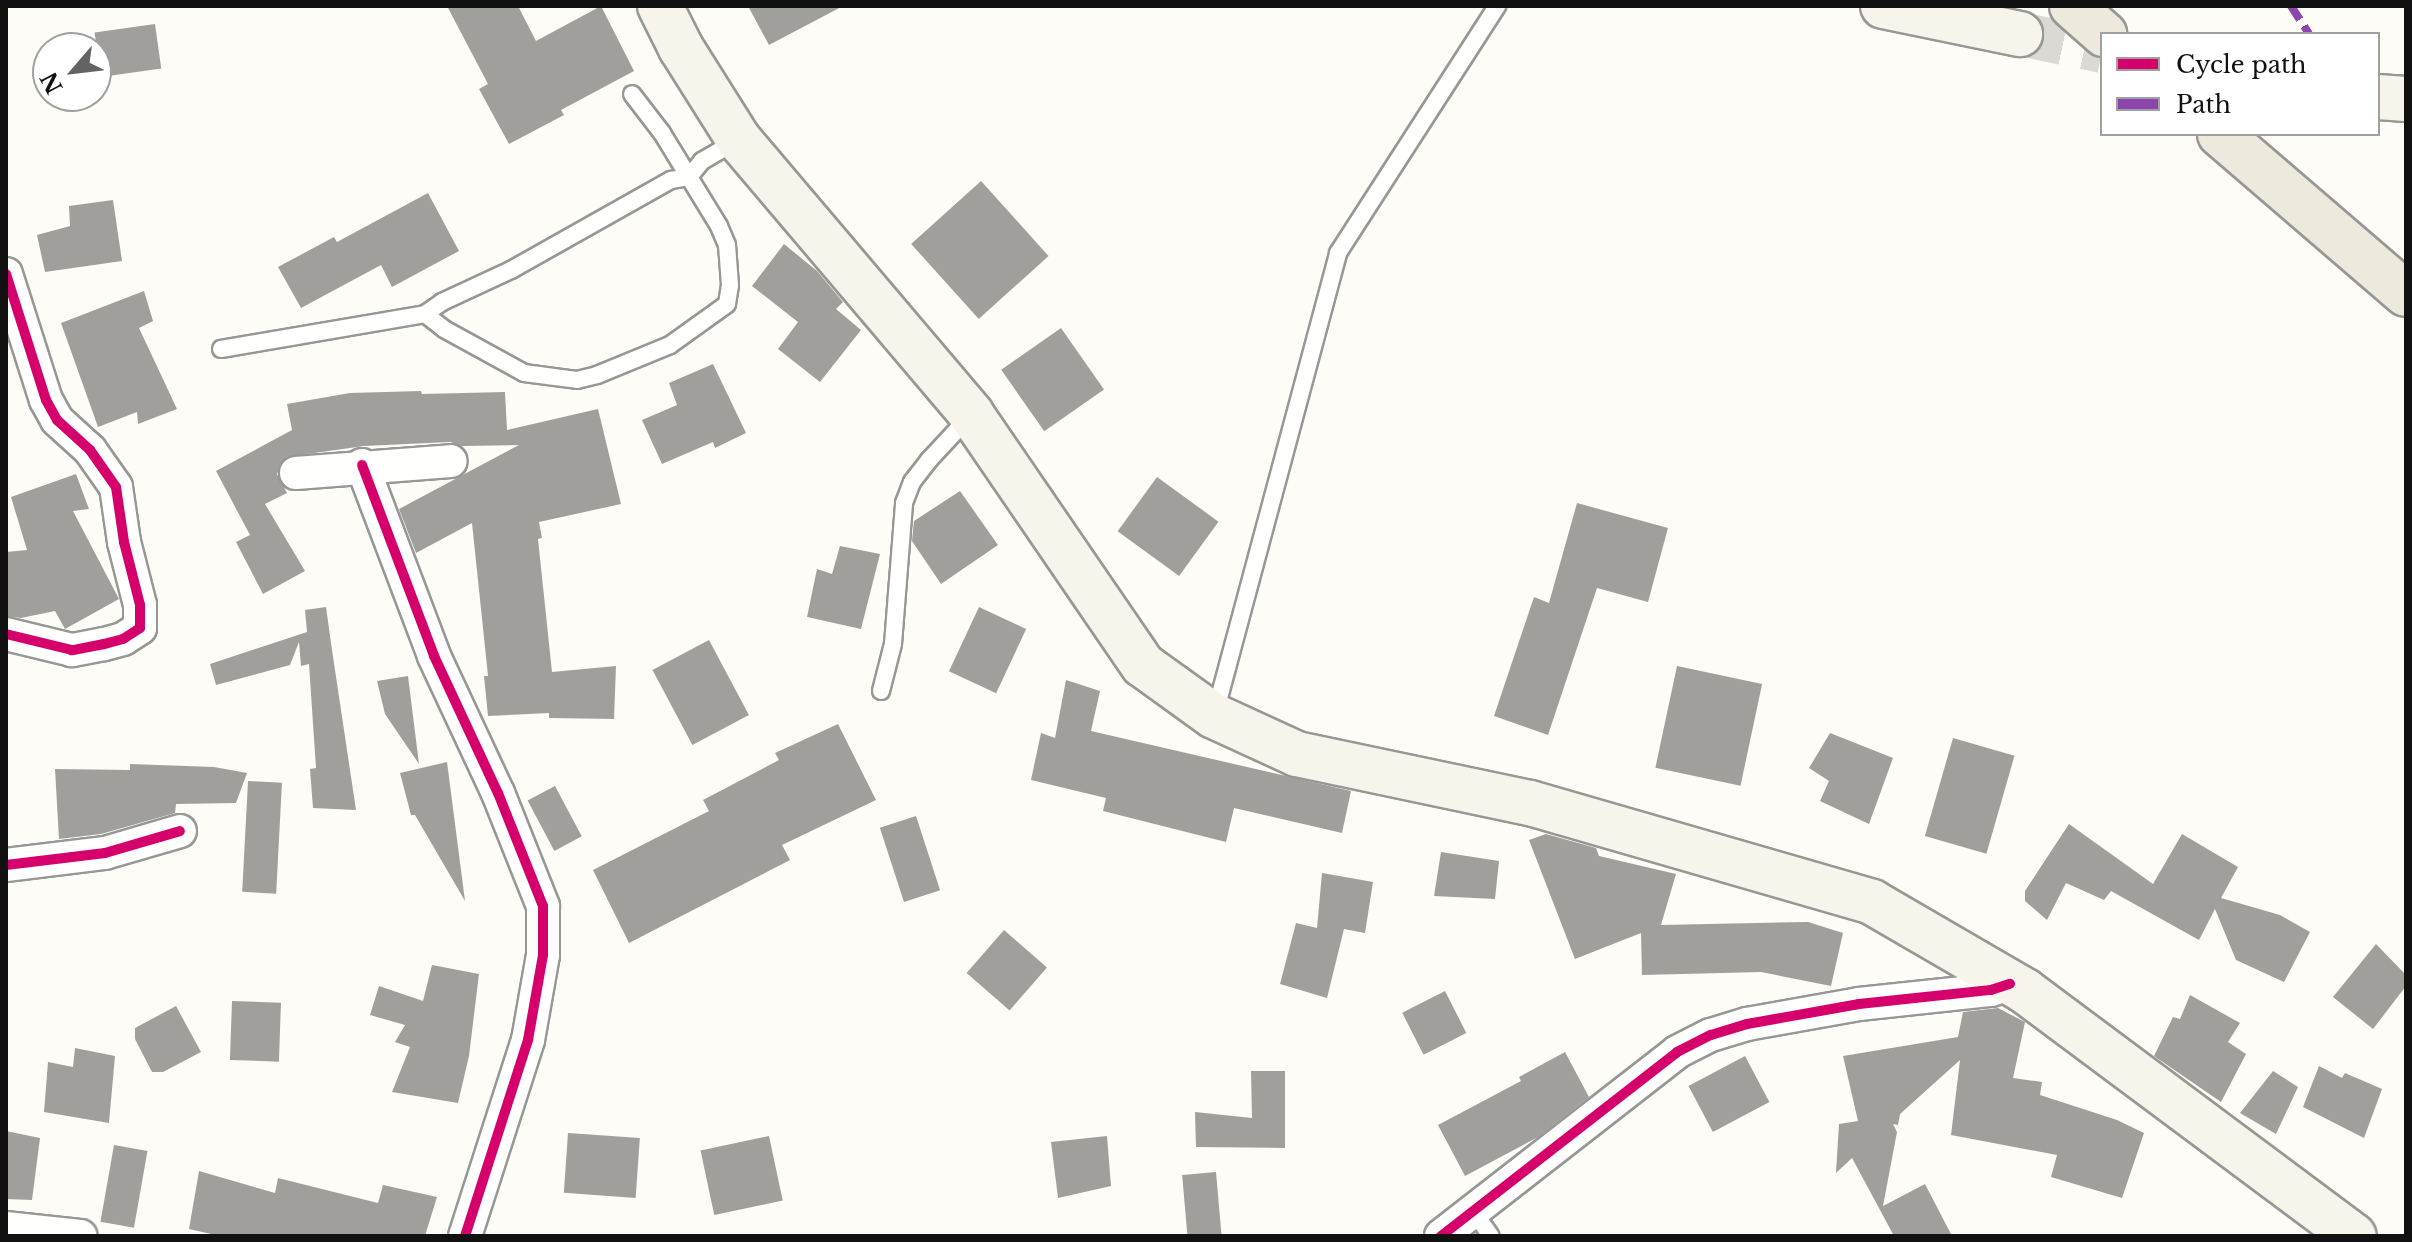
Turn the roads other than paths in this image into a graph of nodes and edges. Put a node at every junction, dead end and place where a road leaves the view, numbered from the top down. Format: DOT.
graph roads {
  1 [pos="660,6"];
  2 [pos="1497,6"];
  3 [pos="1883,6"];
  4 [pos="2072,6"];
  5 [pos="2102,32"];
  6 [pos="2020,34"];
  7 [pos="632,94"];
  8 [pos="2380,97"];
  9 [pos="2406,99"];
  10 [pos="2222,136"];
  11 [pos="739,140"];
  12 [pos="689,177"];
  13 [pos="6,274"];
  14 [pos="2406,294"];
  15 [pos="425,314"];
  16 [pos="221,349"];
  17 [pos="971,414"];
  18 [pos="451,461"];
  19 [pos="362,465"];
  20 [pos="296,473"];
  21 [pos="6,634"];
  22 [pos="881,691"];
  23 [pos="1214,716"];
  24 [pos="180,831"];
  25 [pos="6,865"];
  26 [pos="2010,984"];
  27 [pos="1482,1224"];
  28 [pos="6,1228"];
  29 [pos="81,1236"];
  30 [pos="465,1236"];
  31 [pos="1441,1236"];
  32 [pos="2354,1236"];
  1 -- 11 [label="main road"];
  2 -- 23 [label="lane"];
  3 -- 6 [label="main road"];
  4 -- 5 [label="main road"];
  7 -- 12 [label="lane"];
  8 -- 9 [label="main road"];
  10 -- 14 [label="main road"];
  11 -- 12 [label="lane"];
  11 -- 17 [label="main road"];
  12 -- 15 [label="lane"];
  12 -- 15 [label="lane"];
  13 -- 21 [label="street"];
  15 -- 16 [label="lane"];
  17 -- 22 [label="lane"];
  17 -- 23 [label="main road"];
  18 -- 19 [label="street"];
  19 -- 20 [label="street"];
  19 -- 30 [label="street"];
  23 -- 26 [label="main road"];
  24 -- 25 [label="street"];
  26 -- 27 [label="street"];
  26 -- 32 [label="main road"];
  27 -- 31 [label="street"];
  28 -- 29 [label="street"];
}
